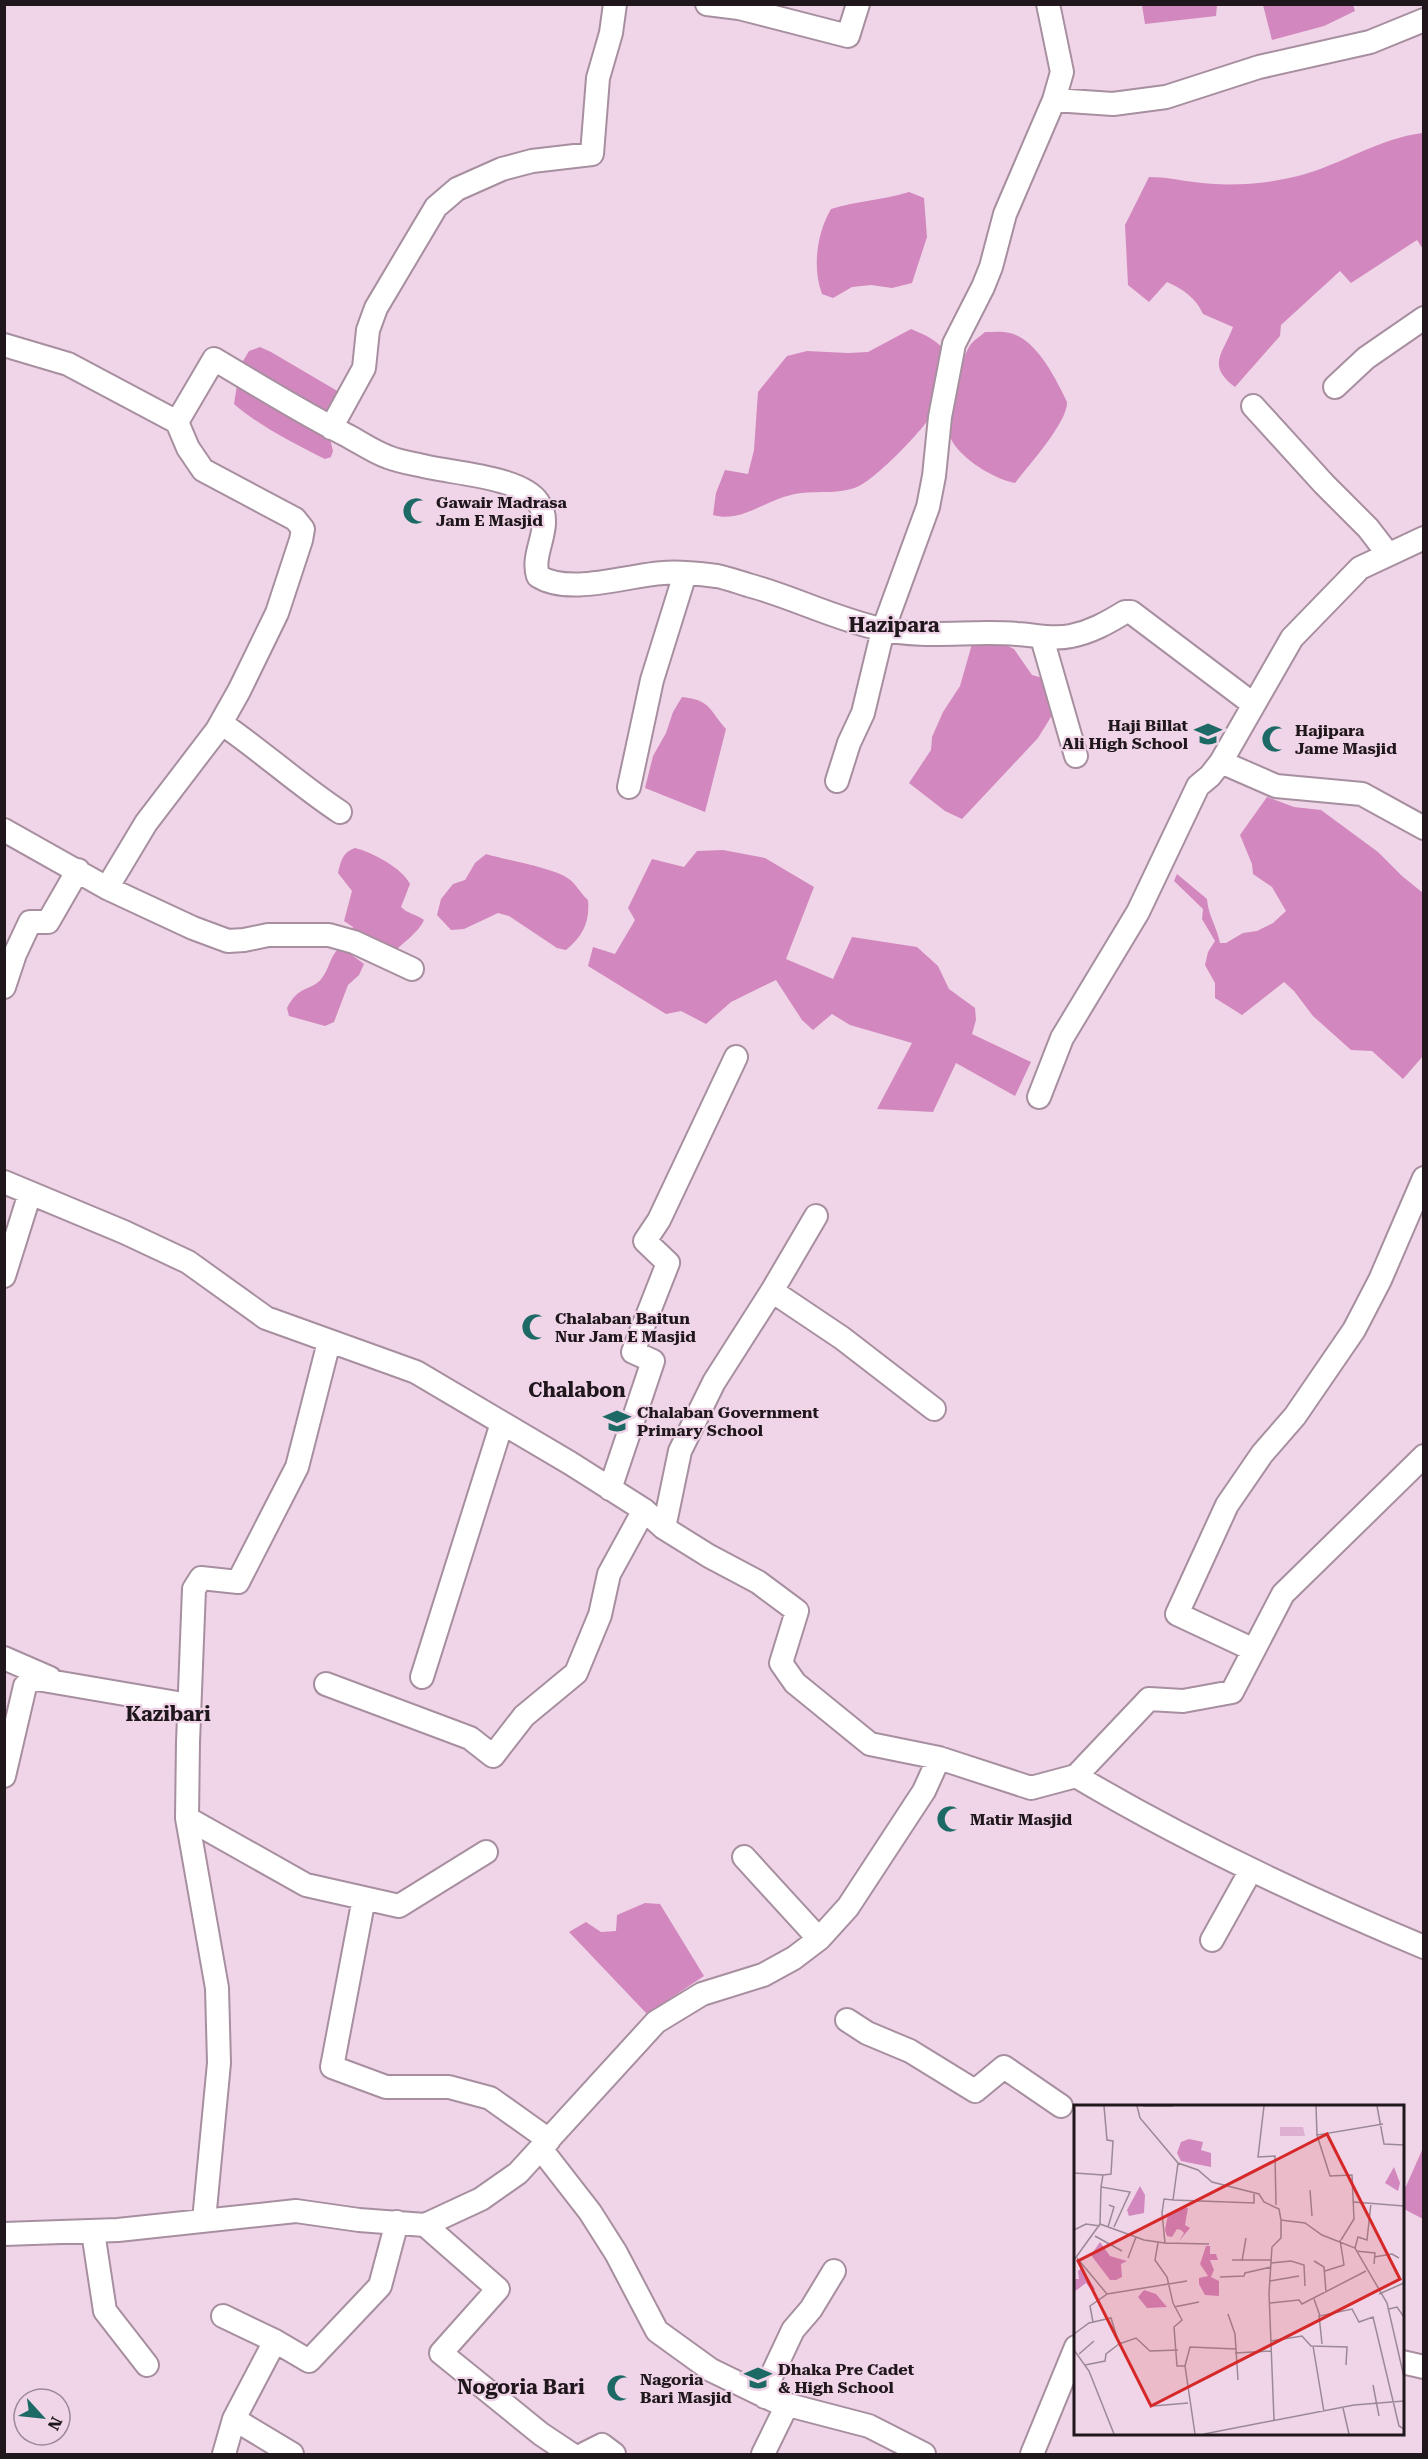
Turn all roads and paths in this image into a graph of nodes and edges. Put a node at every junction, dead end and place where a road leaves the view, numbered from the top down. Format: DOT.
graph roads {
  1 [pos="615,4"];
  2 [pos="707,4"];
  3 [pos="858,4"];
  4 [pos="1048,4"];
  5 [pos="1424,20"];
  6 [pos="1054,100"];
  7 [pos="1424,318"];
  8 [pos="4,345"];
  9 [pos="1335,387"];
  10 [pos="1253,406"];
  11 [pos="177,422"];
  12 [pos="331,428"];
  13 [pos="1424,538"];
  14 [pos="1388,554"];
  15 [pos="685,574"];
  16 [pos="883,630"];
  17 [pos="1042,638"];
  18 [pos="1253,704"];
  19 [pos="221,723"];
  20 [pos="1076,756"];
  21 [pos="1221,762"];
  22 [pos="837,781"];
  23 [pos="629,787"];
  24 [pos="340,812"];
  25 [pos="1424,828"];
  26 [pos="4,830"];
  27 [pos="78,870"];
  28 [pos="107,888"];
  29 [pos="412,969"];
  30 [pos="4,987"];
  31 [pos="736,1057"];
  32 [pos="1039,1097"];
  33 [pos="1424,1178"];
  34 [pos="4,1182"];
  35 [pos="30,1193"];
  36 [pos="816,1216"];
  37 [pos="4,1276"];
  38 [pos="772,1291"];
  39 [pos="329,1342"];
  40 [pos="934,1409"];
  41 [pos="502,1424"];
  42 [pos="1424,1456"];
  43 [pos="610,1489"];
  44 [pos="644,1510"];
  45 [pos="664,1528"];
  46 [pos="1254,1650"];
  47 [pos="4,1658"];
  48 [pos="422,1677"];
  49 [pos="66,1684"];
  50 [pos="326,1684"];
  51 [pos="189,1705"];
  52 [pos="939,1758"];
  53 [pos="4,1776"];
  54 [pos="1076,1776"];
  55 [pos="187,1818"];
  56 [pos="486,1852"];
  57 [pos="744,1857"];
  58 [pos="1251,1870"];
  59 [pos="364,1898"];
  60 [pos="819,1939"];
  61 [pos="1212,1940"];
  62 [pos="1424,1947"];
  63 [pos="848,2020"];
  64 [pos="1061,2106"];
  65 [pos="545,2145"];
  66 [pos="204,2220"];
  67 [pos="397,2222"];
  68 [pos="425,2225"];
  69 [pos="93,2232"];
  70 [pos="4,2234"];
  71 [pos="834,2271"];
  72 [pos="223,2316"];
  73 [pos="275,2341"];
  74 [pos="1074,2353"];
  75 [pos="1404,2362"];
  76 [pos="147,2365"];
  77 [pos="1424,2367"];
  78 [pos="765,2397"];
  79 [pos="787,2405"];
  80 [pos="234,2419"];
  81 [pos="224,2454"];
  82 [pos="292,2454"];
  83 [pos="571,2454"];
  84 [pos="584,2454"];
  85 [pos="614,2454"];
  86 [pos="762,2454"];
  87 [pos="924,2454"];
  88 [pos="1032,2454"];
  1 -- 12 [label="street"];
  2 -- 3 [label="street"];
  4 -- 6 [label="street"];
  5 -- 6 [label="street"];
  6 -- 16 [label="street"];
  7 -- 9 [label="street"];
  8 -- 11 [label="street"];
  10 -- 14 [label="street"];
  11 -- 12 [label="street"];
  11 -- 19 [label="street"];
  12 -- 15 [label="street"];
  13 -- 14 [label="street"];
  14 -- 18 [label="street"];
  15 -- 16 [label="street"];
  15 -- 23 [label="street"];
  16 -- 17 [label="street"];
  16 -- 22 [label="street"];
  17 -- 18 [label="street"];
  17 -- 20 [label="street"];
  18 -- 21 [label="street"];
  19 -- 24 [label="street"];
  19 -- 28 [label="street"];
  21 -- 25 [label="street"];
  21 -- 32 [label="street"];
  26 -- 27 [label="street"];
  27 -- 28 [label="street"];
  27 -- 30 [label="street"];
  28 -- 29 [label="street"];
  31 -- 43 [label="street"];
  33 -- 46 [label="street"];
  34 -- 35 [label="street"];
  35 -- 37 [label="street"];
  35 -- 39 [label="street"];
  36 -- 38 [label="street"];
  38 -- 40 [label="street"];
  38 -- 45 [label="street"];
  39 -- 41 [label="street"];
  39 -- 51 [label="street"];
  41 -- 43 [label="street"];
  41 -- 48 [label="street"];
  42 -- 46 [label="street"];
  43 -- 44 [label="street"];
  44 -- 45 [label="street"];
  44 -- 50 [label="street"];
  45 -- 52 [label="street"];
  46 -- 54 [label="street"];
  47 -- 49 [label="street"];
  49 -- 51 [label="street"];
  49 -- 53 [label="street"];
  51 -- 55 [label="street"];
  52 -- 54 [label="street"];
  52 -- 60 [label="street"];
  54 -- 58 [label="street"];
  55 -- 59 [label="street"];
  55 -- 66 [label="street"];
  56 -- 59 [label="street"];
  57 -- 60 [label="street"];
  58 -- 61 [label="street"];
  58 -- 62 [label="street"];
  59 -- 65 [label="street"];
  60 -- 65 [label="street"];
  63 -- 64 [label="street"];
  65 -- 68 [label="street"];
  65 -- 78 [label="street"];
  66 -- 67 [label="street"];
  66 -- 69 [label="street"];
  67 -- 68 [label="street"];
  67 -- 73 [label="street"];
  68 -- 83 [label="street"];
  69 -- 70 [label="street"];
  69 -- 76 [label="street"];
  71 -- 78 [label="street"];
  72 -- 73 [label="street"];
  73 -- 80 [label="street"];
  74 -- 88 [label="street"];
  75 -- 77 [label="street"];
  78 -- 79 [label="street"];
  79 -- 86 [label="street"];
  79 -- 87 [label="street"];
  80 -- 81 [label="street"];
  80 -- 82 [label="street"];
  84 -- 85 [label="street"];
}
